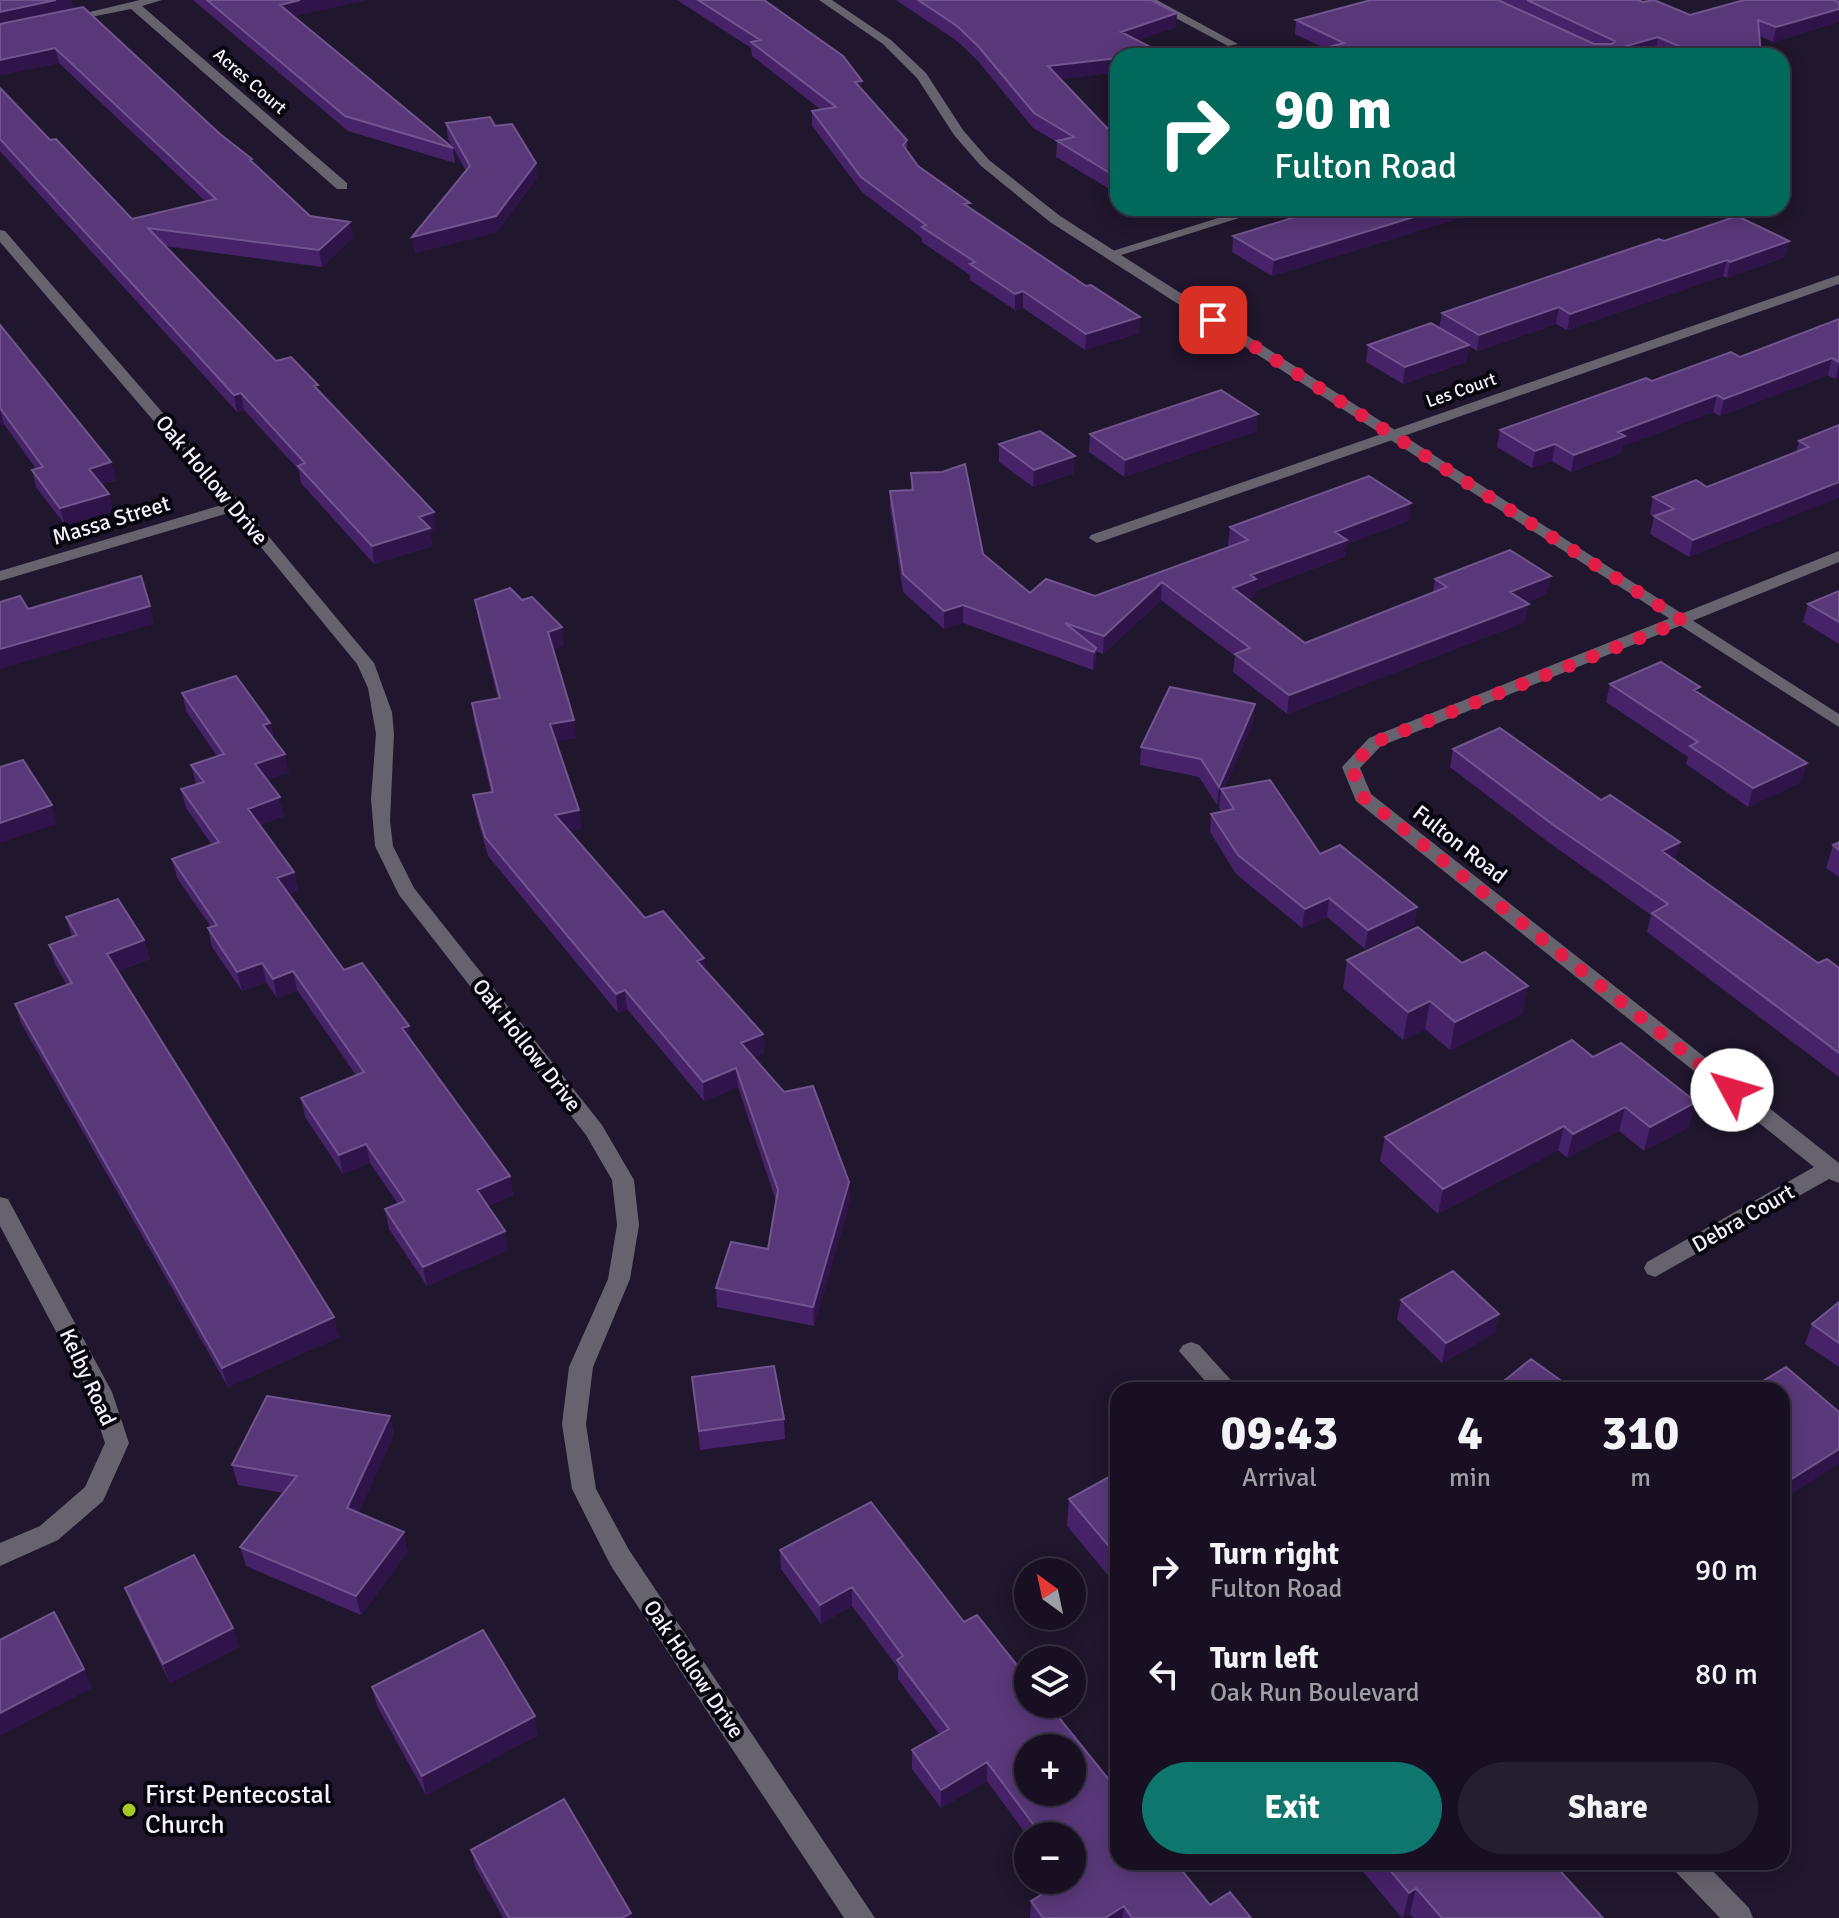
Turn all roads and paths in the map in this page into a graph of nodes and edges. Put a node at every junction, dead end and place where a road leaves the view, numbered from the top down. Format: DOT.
graph roads {
  1 [pos="156,0"];
  2 [pos="825,0"];
  3 [pos="1148,0"];
  4 [pos="134,5"];
  5 [pos="60,20"];
  6 [pos="1232,44"];
  7 [pos="342,186"];
  8 [pos="1237,216"];
  9 [pos="0,234"];
  10 [pos="1110,254"];
  11 [pos="1839,279"];
  12 [pos="1392,435"];
  13 [pos="235,506"];
  14 [pos="1097,538"];
  15 [pos="1839,556"];
  16 [pos="0,576"];
  17 [pos="1683,621"];
  18 [pos="1839,722"];
  19 [pos="1835,1172"];
  20 [pos="0,1205"];
  21 [pos="1655,1268"];
  22 [pos="1191,1351"];
  23 [pos="1220,1382"];
  24 [pos="0,1555"];
  25 [pos="1693,1870"];
  26 [pos="861,1918"];
  27 [pos="1739,1918"];
  1 -- 4 [label="street"];
  2 -- 10 [label="street"];
  3 -- 6 [label="street"];
  4 -- 5 [label="street"];
  4 -- 7 [label="street, Acres Court"];
  8 -- 10 [label="street"];
  9 -- 13 [label="street, Oak Hollow Drive"];
  10 -- 12 [label="street"];
  11 -- 12 [label="street, Les Court"];
  12 -- 14 [label="street, Les Court"];
  12 -- 17 [label="street"];
  13 -- 16 [label="street, Massa Street"];
  13 -- 26 [label="street, Oak Hollow Drive"];
  15 -- 17 [label="street"];
  17 -- 18 [label="street"];
  17 -- 19 [label="street, Fulton Road"];
  19 -- 21 [label="street, Debra Court"];
  20 -- 24 [label="street, Kelby Road"];
  22 -- 23 [label="street"];
  25 -- 27 [label="street"];
}
